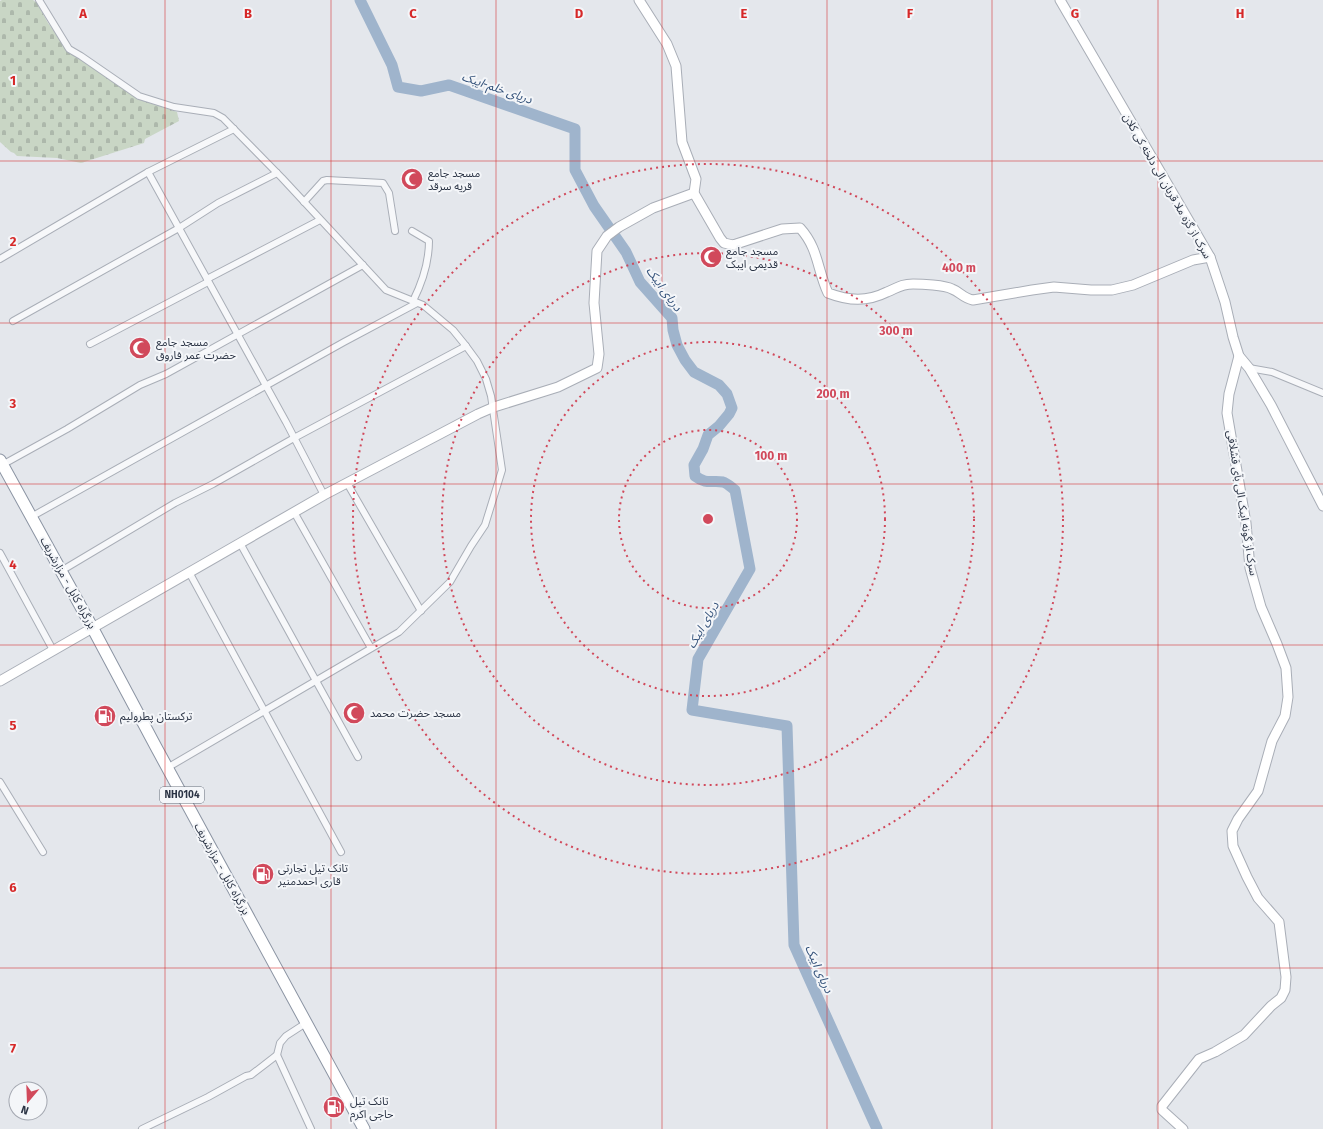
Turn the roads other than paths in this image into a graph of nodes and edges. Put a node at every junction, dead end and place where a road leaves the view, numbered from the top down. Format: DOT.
graph roads {
  1 [pos="39,0"];
  2 [pos="639,0"];
  3 [pos="1060,0"];
  4 [pos="234,130"];
  5 [pos="148,172"];
  6 [pos="277,173"];
  7 [pos="694,193"];
  8 [pos="304,202"];
  9 [pos="320,220"];
  10 [pos="178,228"];
  11 [pos="395,231"];
  12 [pos="412,231"];
  13 [pos="1210,257"];
  14 [pos="0,259"];
  15 [pos="363,265"];
  16 [pos="208,281"];
  17 [pos="415,302"];
  18 [pos="13,322"];
  19 [pos="237,334"];
  20 [pos="90,344"];
  21 [pos="466,346"];
  22 [pos="1239,356"];
  23 [pos="1249,368"];
  24 [pos="266,386"];
  25 [pos="1323,393"];
  26 [pos="494,408"];
  27 [pos="294,438"];
  28 [pos="1,462"];
  29 [pos="347,483"];
  30 [pos="324,495"];
  31 [pos="1323,506"];
  32 [pos="294,512"];
  33 [pos="31,516"];
  34 [pos="240,543"];
  35 [pos="0,553"];
  36 [pos="61,571"];
  37 [pos="189,572"];
  38 [pos="421,611"];
  39 [pos="92,627"];
  40 [pos="371,648"];
  41 [pos="53,650"];
  42 [pos="0,681"];
  43 [pos="316,681"];
  44 [pos="264,711"];
  45 [pos="358,757"];
  46 [pos="167,768"];
  47 [pos="0,782"];
  48 [pos="43,852"];
  49 [pos="341,852"];
  50 [pos="306,1023"];
  51 [pos="277,1055"];
  52 [pos="142,1129"];
  53 [pos="311,1129"];
  54 [pos="364,1129"];
  55 [pos="1183,1129"];
  1 -- 4 [label="street"];
  2 -- 7 [label="street"];
  3 -- 13 [label="street, سرک از گزه ملا قربان الی دلخه کی کلان"];
  4 -- 5 [label="street"];
  4 -- 6 [label="street"];
  5 -- 10 [label="street"];
  5 -- 14 [label="street"];
  6 -- 8 [label="street"];
  6 -- 10 [label="street"];
  7 -- 13 [label="street"];
  7 -- 26 [label="street"];
  8 -- 9 [label="street"];
  8 -- 11 [label="street"];
  9 -- 15 [label="street"];
  9 -- 16 [label="street"];
  10 -- 16 [label="street"];
  10 -- 18 [label="street"];
  12 -- 17 [label="street"];
  13 -- 22 [label="street, سرک از گزه ملا قربان الی دلخه کی کلان"];
  15 -- 17 [label="street"];
  15 -- 19 [label="street"];
  16 -- 19 [label="street"];
  16 -- 20 [label="street"];
  17 -- 21 [label="street"];
  17 -- 24 [label="street"];
  19 -- 24 [label="street"];
  19 -- 28 [label="street"];
  21 -- 26 [label="street"];
  21 -- 27 [label="street"];
  22 -- 23 [label="street, سرک از گزه ملا قربان الی دلخه کی کلان"];
  22 -- 55 [label="street, سرک از گونه ایبک الی بآی قشلاقی"];
  23 -- 25 [label="street"];
  23 -- 31 [label="street, سرک از گزه ملا قربان الی دلخه کی کلان"];
  24 -- 27 [label="street"];
  24 -- 33 [label="street"];
  26 -- 29 [label="street"];
  26 -- 38 [label="street"];
  27 -- 30 [label="street"];
  27 -- 36 [label="street"];
  28 -- 33 [label="highway, بزرگراه کابل - مزارشریف / NH0104"];
  29 -- 30 [label="street"];
  29 -- 38 [label="street"];
  30 -- 32 [label="street"];
  32 -- 34 [label="street"];
  32 -- 40 [label="street"];
  33 -- 36 [label="highway, بزرگراه کابل - مزارشریف / NH0104"];
  34 -- 37 [label="street"];
  34 -- 43 [label="street"];
  35 -- 41 [label="street"];
  36 -- 39 [label="highway, بزرگراه کابل - مزارشریف / NH0104"];
  37 -- 39 [label="street"];
  37 -- 44 [label="street"];
  38 -- 40 [label="street"];
  39 -- 41 [label="street"];
  39 -- 46 [label="highway, بزرگراه کابل - مزارشریف / NH0104"];
  40 -- 43 [label="street"];
  41 -- 42 [label="street"];
  43 -- 44 [label="street"];
  43 -- 45 [label="street"];
  44 -- 46 [label="street"];
  44 -- 49 [label="street"];
  46 -- 50 [label="highway, بزرگراه کابل - مزارشریف / NH0104"];
  47 -- 48 [label="street"];
  50 -- 51 [label="street"];
  50 -- 54 [label="highway, بزرگراه کابل - مزارشریف / NH0104"];
  51 -- 52 [label="street"];
  51 -- 53 [label="street"];
}
